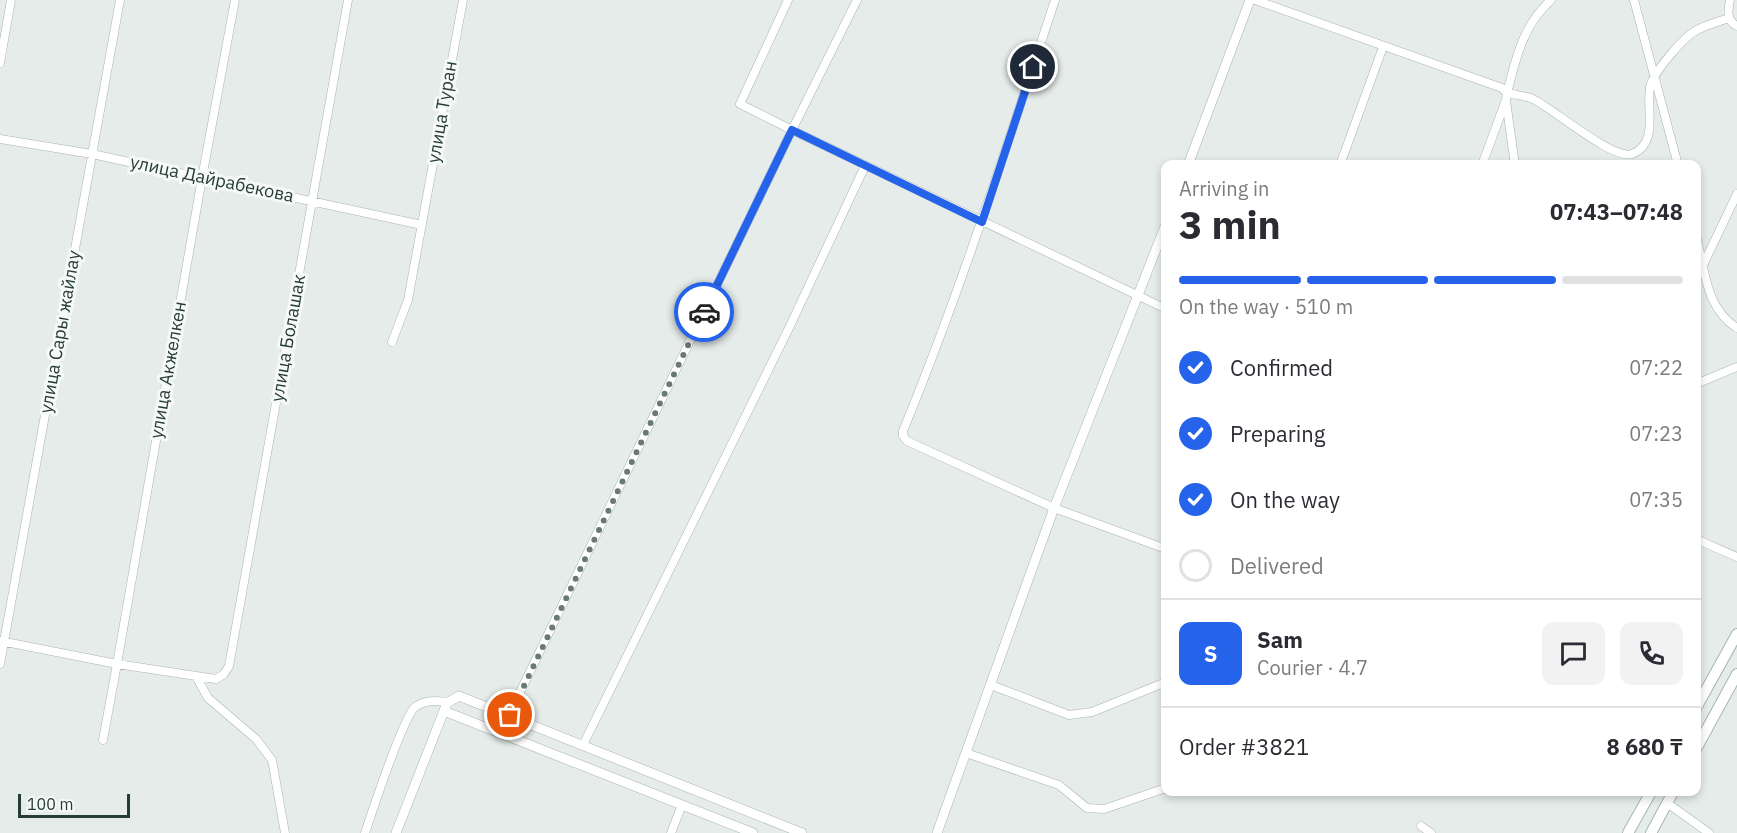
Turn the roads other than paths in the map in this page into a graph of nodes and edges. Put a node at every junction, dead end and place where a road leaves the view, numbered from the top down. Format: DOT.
graph roads {
  1 [pos="11,0"];
  2 [pos="120,0"];
  3 [pos="235,0"];
  4 [pos="348,0"];
  5 [pos="463,0"];
  6 [pos="788,0"];
  7 [pos="856,0"];
  8 [pos="1055,0"];
  9 [pos="1252,0"];
  10 [pos="1551,0"];
  11 [pos="1634,0"];
  12 [pos="1730,0"];
  13 [pos="1729,18"];
  14 [pos="1737,26"];
  15 [pos="1383,47"];
  16 [pos="0,63"];
  17 [pos="1654,78"];
  18 [pos="1506,97"];
  19 [pos="792,130"];
  20 [pos="0,139"];
  21 [pos="93,154"];
  22 [pos="1190,160"];
  23 [pos="1342,160"];
  24 [pos="1484,160"];
  25 [pos="1514,160"];
  26 [pos="1677,160"];
  27 [pos="864,166"];
  28 [pos="202,178"];
  29 [pos="1737,194"];
  30 [pos="314,200"];
  31 [pos="982,222"];
  32 [pos="422,225"];
  33 [pos="1161,237"];
  34 [pos="1701,253"];
  35 [pos="1704,263"];
  36 [pos="1138,297"];
  37 [pos="1161,307"];
  38 [pos="1737,328"];
  39 [pos="392,342"];
  40 [pos="1737,367"];
  41 [pos="1701,382"];
  42 [pos="1054,508"];
  43 [pos="1701,542"];
  44 [pos="1161,547"];
  45 [pos="1737,557"];
  46 [pos="1737,634"];
  47 [pos="2,642"];
  48 [pos="0,664"];
  49 [pos="117,664"];
  50 [pos="1737,674"];
  51 [pos="196,676"];
  52 [pos="1161,684"];
  53 [pos="991,685"];
  54 [pos="1701,699"];
  55 [pos="446,707"];
  56 [pos="510,715"];
  57 [pos="1701,739"];
  58 [pos="103,740"];
  59 [pos="583,745"];
  60 [pos="966,753"];
  61 [pos="1161,790"];
  62 [pos="1649,796"];
  63 [pos="1671,796"];
  64 [pos="1667,803"];
  65 [pos="682,805"];
  66 [pos="1421,826"];
  67 [pos="285,833"];
  68 [pos="365,833"];
  69 [pos="396,833"];
  70 [pos="671,833"];
  71 [pos="753,833"];
  72 [pos="802,833"];
  73 [pos="937,833"];
  74 [pos="1431,833"];
  75 [pos="1628,833"];
  76 [pos="1651,833"];
  77 [pos="1709,833"];
  1 -- 16 [label="street"];
  2 -- 21 [label="street, улица Сары жайлау"];
  3 -- 28 [label="street, улица Акжелкен"];
  4 -- 30 [label="street, улица Болашак"];
  5 -- 32 [label="street, улица Туран"];
  6 -- 19 [label="street"];
  7 -- 19 [label="street"];
  8 -- 31 [label="street"];
  9 -- 15 [label="street"];
  9 -- 22 [label="street"];
  10 -- 18 [label="street"];
  11 -- 17 [label="street"];
  12 -- 13 [label="street"];
  13 -- 14 [label="street"];
  13 -- 17 [label="street"];
  15 -- 18 [label="street"];
  15 -- 23 [label="street"];
  17 -- 18 [label="street"];
  17 -- 26 [label="street"];
  18 -- 24 [label="street"];
  18 -- 25 [label="street"];
  19 -- 27 [label="street"];
  19 -- 56 [label="street"];
  20 -- 21 [label="street, улица Дайрабекова"];
  21 -- 28 [label="street, улица Дайрабекова"];
  21 -- 47 [label="street, улица Сары жайлау"];
  27 -- 31 [label="street"];
  27 -- 59 [label="street"];
  28 -- 30 [label="street, улица Дайрабекова"];
  28 -- 49 [label="street, улица Акжелкен"];
  29 -- 35 [label="street"];
  30 -- 32 [label="street, улица Дайрабекова"];
  30 -- 51 [label="street, улица Болашак"];
  31 -- 36 [label="street"];
  31 -- 42 [label="street"];
  32 -- 39 [label="street, улица Туран"];
  33 -- 36 [label="street"];
  34 -- 35 [label="street"];
  35 -- 38 [label="street"];
  36 -- 37 [label="street"];
  36 -- 42 [label="street"];
  40 -- 41 [label="street"];
  42 -- 44 [label="street"];
  42 -- 53 [label="street"];
  43 -- 45 [label="street"];
  46 -- 54 [label="main road"];
  47 -- 48 [label="street, улица Сары жайлау"];
  47 -- 49 [label="street"];
  49 -- 51 [label="street"];
  49 -- 58 [label="street, улица Акжелкен"];
  50 -- 57 [label="main road"];
  51 -- 67 [label="street"];
  52 -- 53 [label="street"];
  53 -- 60 [label="street"];
  55 -- 56 [label="street"];
  55 -- 65 [label="street"];
  55 -- 68 [label="street"];
  55 -- 69 [label="street"];
  56 -- 59 [label="street"];
  59 -- 72 [label="street"];
  60 -- 61 [label="street"];
  60 -- 73 [label="street"];
  62 -- 75 [label="main road"];
  63 -- 64 [label="main road"];
  64 -- 76 [label="main road"];
  64 -- 77 [label="street"];
  65 -- 70 [label="street"];
  65 -- 71 [label="street"];
  66 -- 74 [label="street"];
}
